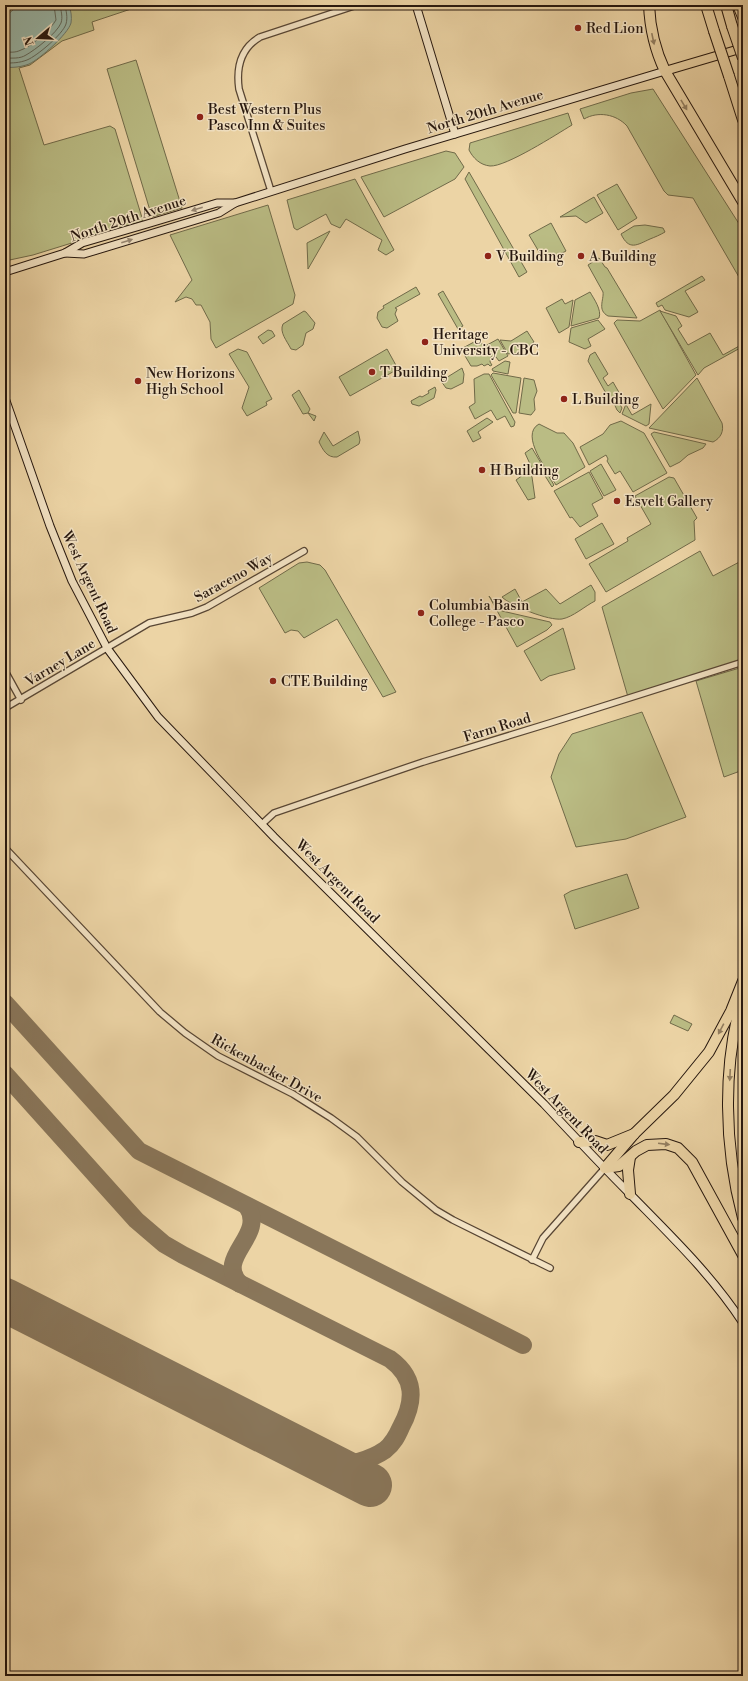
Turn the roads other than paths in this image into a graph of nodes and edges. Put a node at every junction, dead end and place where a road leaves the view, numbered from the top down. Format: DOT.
graph roads {
  1 [pos="357,5"];
  2 [pos="416,5"];
  3 [pos="649,5"];
  4 [pos="706,5"];
  5 [pos="726,5"];
  6 [pos="738,5"];
  7 [pos="743,17"];
  8 [pos="743,48"];
  9 [pos="743,58"];
  10 [pos="665,71"];
  11 [pos="743,120"];
  12 [pos="455,134"];
  13 [pos="271,191"];
  14 [pos="743,202"];
  15 [pos="235,203"];
  16 [pos="65,253"];
  17 [pos="6,272"];
  18 [pos="5,398"];
  19 [pos="304,551"];
  20 [pos="107,648"];
  21 [pos="743,662"];
  22 [pos="5,671"];
  23 [pos="21,700"];
  24 [pos="5,708"];
  25 [pos="262,824"];
  26 [pos="5,848"];
  27 [pos="743,981"];
  28 [pos="743,995"];
  29 [pos="634,1134"];
  30 [pos="579,1142"];
  31 [pos="630,1157"];
  32 [pos="605,1168"];
  33 [pos="630,1194"];
  34 [pos="743,1218"];
  35 [pos="743,1255"];
  36 [pos="532,1260"];
  37 [pos="550,1268"];
  38 [pos="743,1323"];
  1 -- 13 [label="street"];
  2 -- 12 [label="main road"];
  3 -- 10 [label="highway, one-way"];
  4 -- 11 [label="highway, bridge"];
  5 -- 9 [label="highway, bridge"];
  6 -- 7 [label="highway"];
  8 -- 10 [label="main road, North 20th Avenue"];
  10 -- 12 [label="main road, North 20th Avenue"];
  10 -- 14 [label="highway, one-way"];
  12 -- 13 [label="main road, North 20th Avenue"];
  13 -- 15 [label="main road, North 20th Avenue"];
  15 -- 16 [label="main road, North 20th Avenue, one-way"];
  16 -- 15 [label="main road, North 20th Avenue, one-way"];
  16 -- 17 [label="main road"];
  18 -- 20 [label="main road, West Argent Road"];
  19 -- 20 [label="street, Saraceno Way"];
  20 -- 23 [label="street, Varney Lane"];
  20 -- 25 [label="main road, West Argent Road"];
  21 -- 25 [label="street, Farm Road"];
  22 -- 23 [label="street"];
  23 -- 24 [label="street, Varney Lane"];
  25 -- 30 [label="main road, West Argent Road"];
  26 -- 36 [label="street, Rickenbacker Drive"];
  27 -- 29 [label="highway, one-way"];
  28 -- 34 [label="highway, one-way"];
  29 -- 30 [label="highway"];
  29 -- 32 [label="highway"];
  30 -- 32 [label="main road, West Argent Road"];
  31 -- 32 [label="highway"];
  31 -- 33 [label="highway"];
  31 -- 35 [label="highway, one-way"];
  32 -- 33 [label="main road, West Argent Road"];
  32 -- 36 [label="street"];
  33 -- 38 [label="main road, West Argent Road"];
  36 -- 37 [label="street, Rickenbacker Drive"];
}
